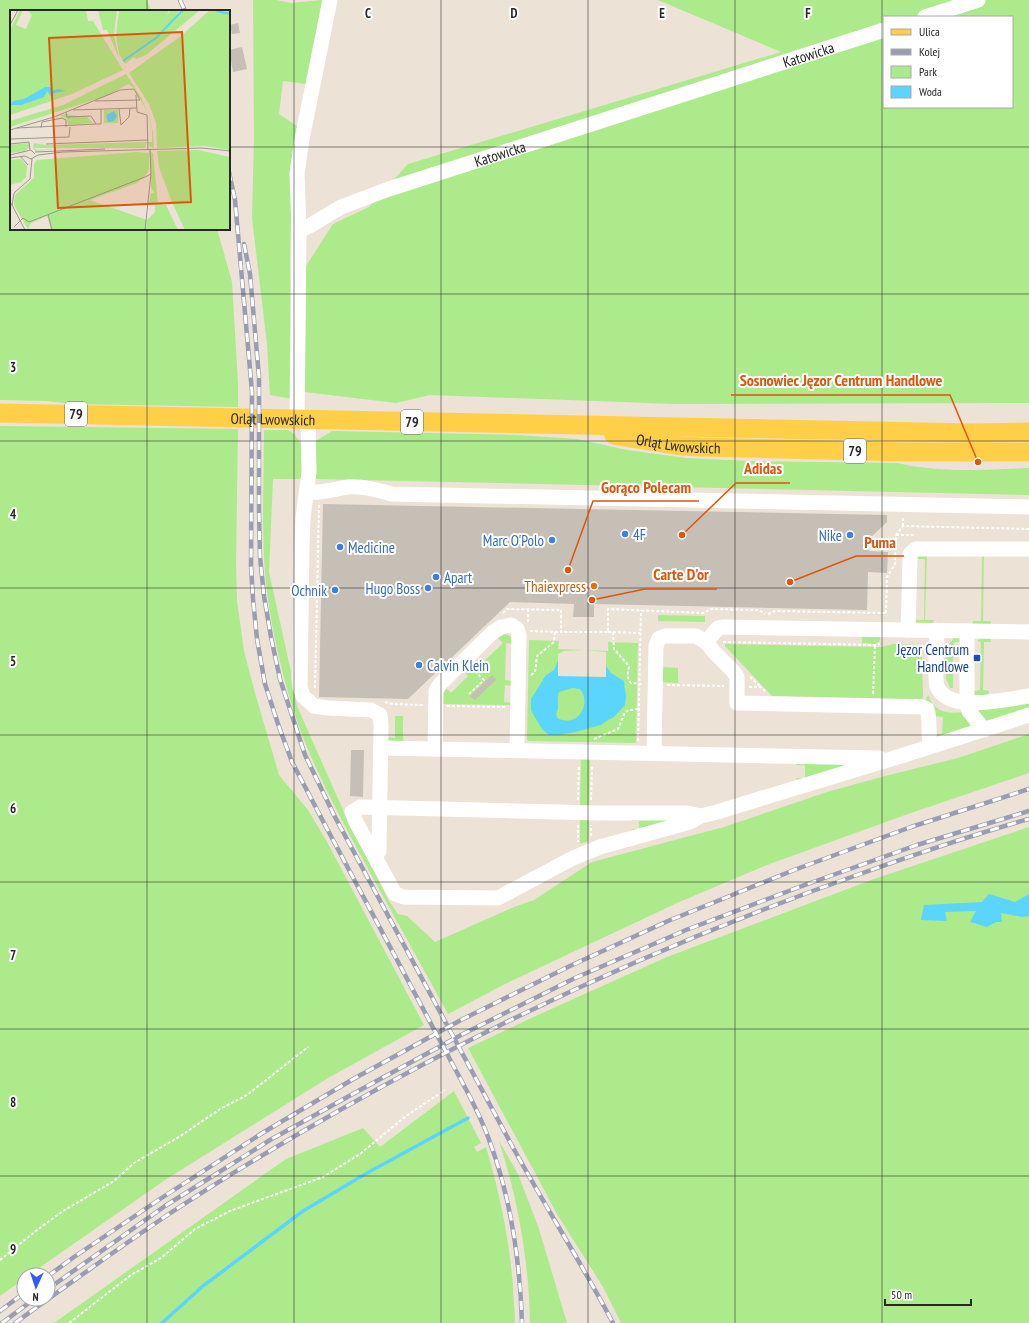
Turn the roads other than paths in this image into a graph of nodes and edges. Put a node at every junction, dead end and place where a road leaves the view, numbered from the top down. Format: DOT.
graph roads {
  1 [pos="330,0"];
  2 [pos="978,0"];
  3 [pos="928,16"];
  4 [pos="883,30"];
  5 [pos="299,231"];
  6 [pos="0,413"];
  7 [pos="302,419"];
  8 [pos="546,425"];
  9 [pos="1029,432"];
  10 [pos="1029,452"];
  11 [pos="307,492"];
  12 [pos="1029,506"];
  13 [pos="1029,549"];
  14 [pos="908,630"];
  15 [pos="937,630"];
  16 [pos="968,631"];
  17 [pos="1029,632"];
  18 [pos="706,642"];
  19 [pos="1029,696"];
  20 [pos="968,703"];
  21 [pos="1029,714"];
  22 [pos="984,730"];
  23 [pos="931,746"];
  24 [pos="381,748"];
  25 [pos="435,749"];
  26 [pos="518,750"];
  27 [pos="654,753"];
  28 [pos="894,758"];
  29 [pos="379,808"];
  30 [pos="701,816"];
  31 [pos="374,854"];
  1 -- 5 [label="lane"];
  2 -- 3 [label="lane"];
  4 -- 5 [label="lane, Katowicka"];
  5 -- 7 [label="lane"];
  6 -- 7 [label="main road, Orląt Lwowskich / 79"];
  7 -- 8 [label="main road, Orląt Lwowskich / 79"];
  7 -- 11 [label="lane"];
  8 -- 9 [label="main road, Orląt Lwowskich / 79"];
  8 -- 10 [label="main road, Orląt Lwowskich / 79"];
  11 -- 12 [label="lane"];
  11 -- 24 [label="lane"];
  13 -- 14 [label="lane"];
  14 -- 15 [label="lane"];
  14 -- 18 [label="lane"];
  15 -- 16 [label="lane"];
  15 -- 20 [label="lane"];
  16 -- 17 [label="lane"];
  16 -- 20 [label="lane"];
  18 -- 23 [label="lane"];
  18 -- 27 [label="lane"];
  19 -- 20 [label="lane"];
  20 -- 22 [label="lane"];
  21 -- 22 [label="lane"];
  22 -- 23 [label="lane"];
  23 -- 28 [label="lane"];
  24 -- 25 [label="lane"];
  24 -- 29 [label="lane"];
  25 -- 26 [label="lane"];
  25 -- 26 [label="lane"];
  26 -- 27 [label="lane"];
  27 -- 28 [label="lane"];
  28 -- 30 [label="lane"];
  29 -- 30 [label="lane"];
  29 -- 31 [label="lane"];
  29 -- 31 [label="lane"];
  30 -- 31 [label="lane"];
}
